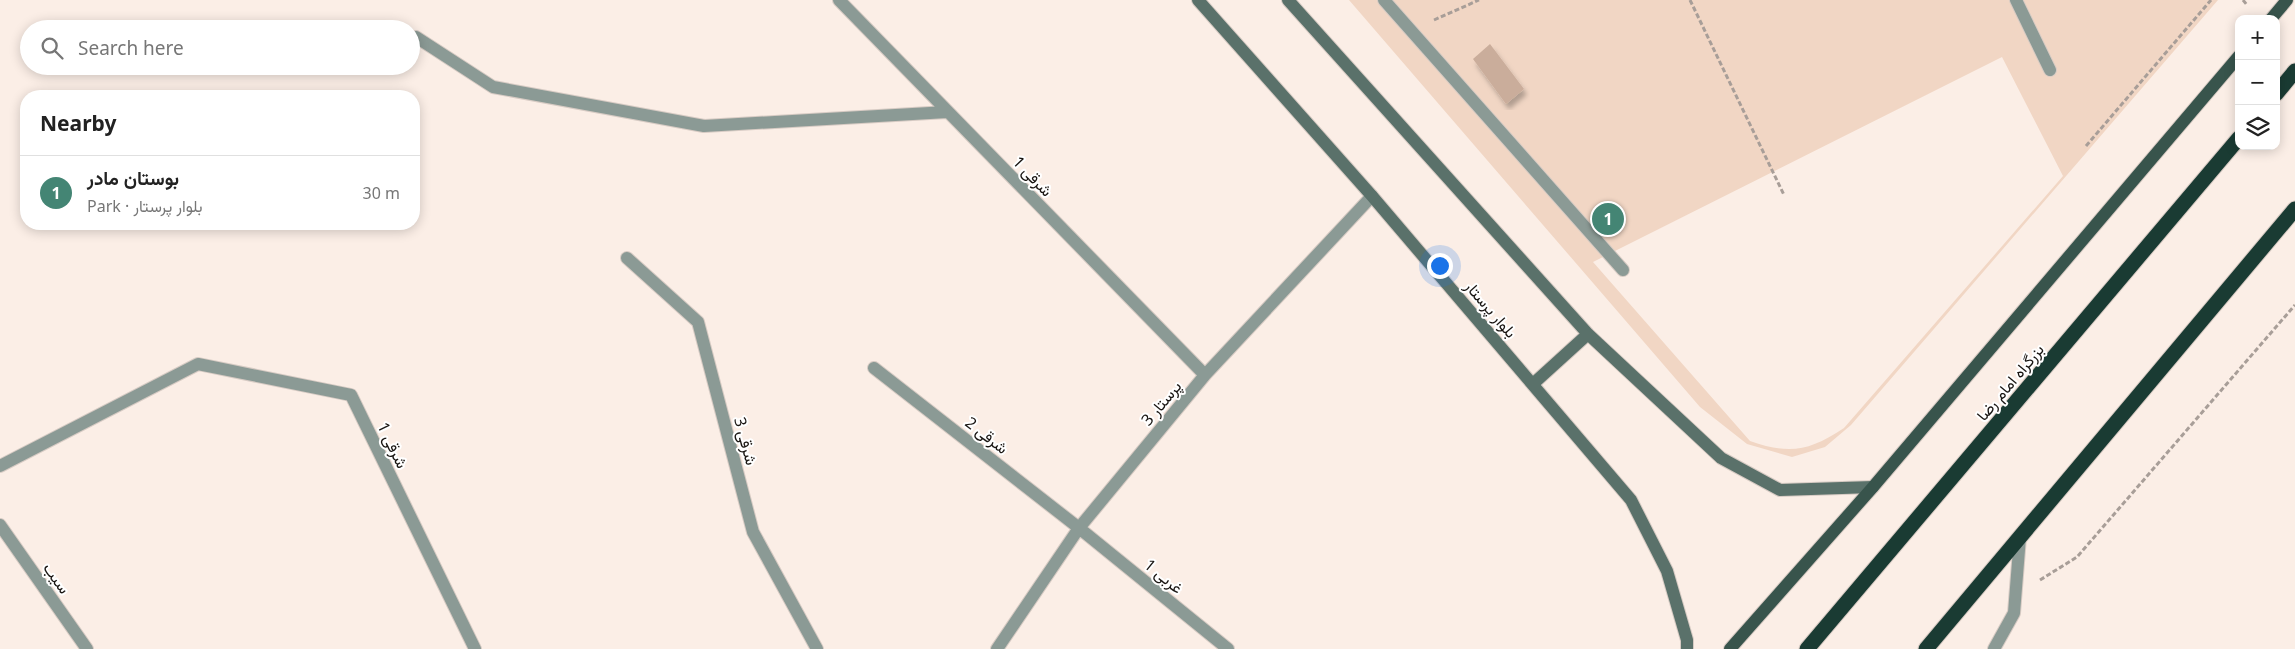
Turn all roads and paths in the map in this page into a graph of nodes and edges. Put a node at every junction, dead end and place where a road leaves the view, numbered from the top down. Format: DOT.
graph roads {
  1 [pos="839,0"];
  2 [pos="1198,0"];
  3 [pos="1288,0"];
  4 [pos="1384,0"];
  5 [pos="1479,0"];
  6 [pos="1690,0"];
  7 [pos="2016,0"];
  8 [pos="2211,0"];
  9 [pos="2243,0"];
  10 [pos="2287,0"];
  11 [pos="2247,4"];
  12 [pos="2274,15"];
  13 [pos="1411,31"];
  14 [pos="420,40"];
  15 [pos="2236,60"];
  16 [pos="2050,70"];
  17 [pos="2295,71"];
  18 [pos="2280,89"];
  19 [pos="947,112"];
  20 [pos="2235,143"];
  21 [pos="2086,146"];
  22 [pos="1784,195"];
  23 [pos="1372,196"];
  24 [pos="2295,208"];
  25 [pos="627,258"];
  26 [pos="1624,270"];
  27 [pos="2295,305"];
  28 [pos="1588,334"];
  29 [pos="874,368"];
  30 [pos="1205,375"];
  31 [pos="1534,383"];
  32 [pos="0,466"];
  33 [pos="1873,487"];
  34 [pos="0,525"];
  35 [pos="1079,528"];
  36 [pos="2020,537"];
  37 [pos="2015,596"];
  38 [pos="88,649"];
  39 [pos="475,649"];
  40 [pos="817,649"];
  41 [pos="996,649"];
  42 [pos="1228,649"];
  43 [pos="1687,649"];
  44 [pos="1730,649"];
  45 [pos="1807,649"];
  46 [pos="1926,649"];
  47 [pos="1994,649"];
  1 -- 19 [label="street, شرقی 1"];
  2 -- 23 [label="street, بلوار پرستار"];
  3 -- 28 [label="street"];
  4 -- 13 [label="street"];
  5 -- 13 [label="path"];
  6 -- 22 [label="path"];
  7 -- 16 [label="street"];
  8 -- 21 [label="path"];
  9 -- 11 [label="path"];
  10 -- 12 [label="main road"];
  13 -- 26 [label="street"];
  14 -- 19 [label="street"];
  15 -- 33 [label="main road"];
  17 -- 18 [label="highway"];
  19 -- 30 [label="street, شرقی 1"];
  20 -- 45 [label="highway, بزرگراه امام رضا"];
  23 -- 30 [label="street, پرستار 3"];
  23 -- 31 [label="street, بلوار پرستار"];
  24 -- 36 [label="highway"];
  25 -- 40 [label="street, شرقی 3"];
  27 -- 37 [label="path"];
  28 -- 31 [label="street"];
  28 -- 33 [label="street"];
  29 -- 35 [label="street, شرقی 2"];
  30 -- 35 [label="street, پرستار 3"];
  31 -- 43 [label="street, بلوار پرستار"];
  32 -- 39 [label="street, شرقی 1"];
  33 -- 44 [label="main road"];
  34 -- 38 [label="street, سیب"];
  35 -- 41 [label="street, پرستار 3"];
  35 -- 42 [label="street, غربی 1"];
  36 -- 37 [label="street"];
  36 -- 46 [label="highway"];
  37 -- 47 [label="street"];
}
